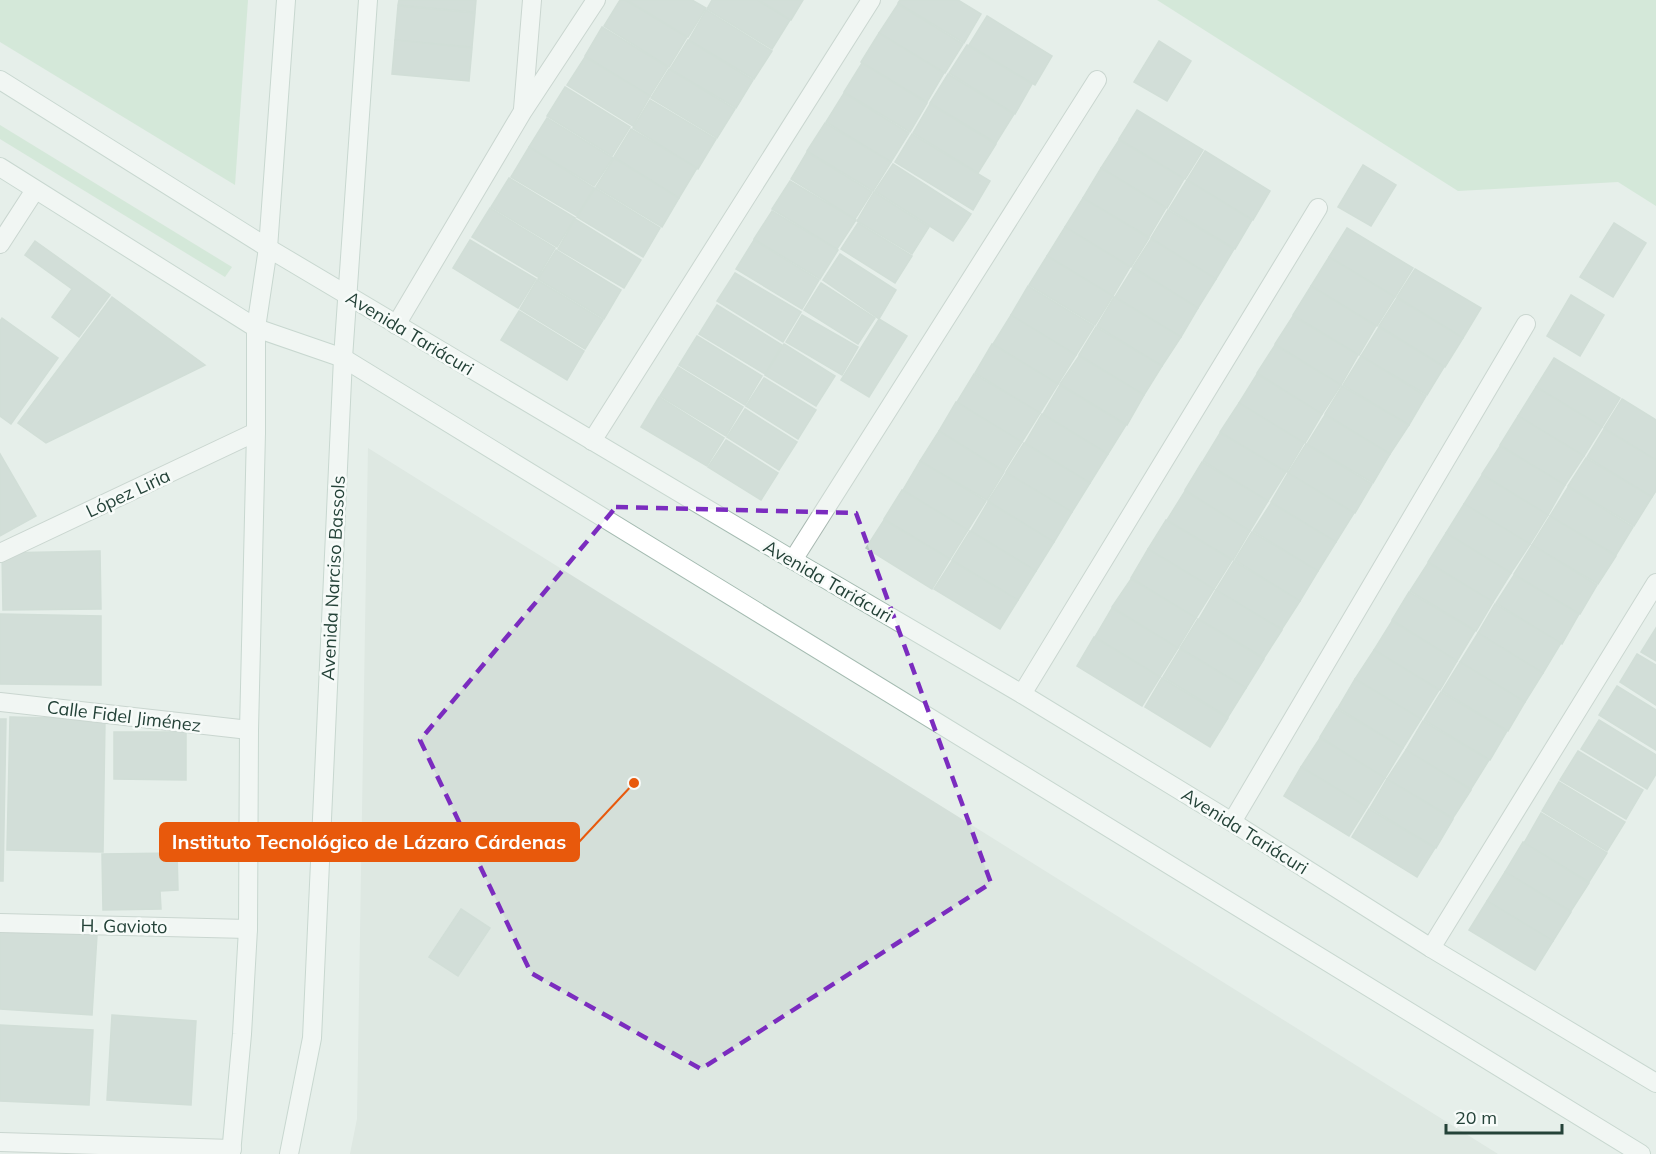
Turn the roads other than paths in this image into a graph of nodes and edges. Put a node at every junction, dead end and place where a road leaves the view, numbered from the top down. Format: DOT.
graph roads {
  1 [pos="286,0"];
  2 [pos="368,0"];
  3 [pos="532,0"];
  4 [pos="596,0"];
  5 [pos="871,0"];
  6 [pos="0,80"];
  7 [pos="1097,80"];
  8 [pos="523,111"];
  9 [pos="0,167"];
  10 [pos="35,190"];
  11 [pos="1318,208"];
  12 [pos="0,244"];
  13 [pos="268,248"];
  14 [pos="348,296"];
  15 [pos="1526,324"];
  16 [pos="396,325"];
  17 [pos="256,328"];
  18 [pos="343,358"];
  19 [pos="256,432"];
  20 [pos="592,441"];
  21 [pos="0,553"];
  22 [pos="793,560"];
  23 [pos="1656,583"];
  24 [pos="1022,694"];
  25 [pos="0,702"];
  26 [pos="249,730"];
  27 [pos="1232,822"];
  28 [pos="0,923"];
  29 [pos="248,928"];
  30 [pos="1431,948"];
  31 [pos="1656,1083"];
  32 [pos="0,1142"];
  33 [pos="231,1152"];
  34 [pos="289,1154"];
  35 [pos="1641,1154"];
  1 -- 13 [label="street"];
  2 -- 14 [label="street, Avenida Narciso Bassols"];
  3 -- 8 [label="street"];
  4 -- 8 [label="street"];
  5 -- 20 [label="street"];
  6 -- 13 [label="street, Avenida Tariácuri"];
  7 -- 22 [label="street"];
  8 -- 16 [label="street"];
  9 -- 10 [label="street"];
  10 -- 12 [label="street"];
  10 -- 17 [label="street"];
  11 -- 24 [label="street"];
  13 -- 14 [label="street, Avenida Tariácuri"];
  13 -- 17 [label="street"];
  14 -- 16 [label="street, Avenida Tariácuri"];
  14 -- 18 [label="street, Avenida Narciso Bassols"];
  15 -- 27 [label="street"];
  16 -- 20 [label="street, Avenida Tariácuri"];
  17 -- 18 [label="street"];
  17 -- 19 [label="street"];
  18 -- 34 [label="street, Avenida Narciso Bassols"];
  18 -- 35 [label="street"];
  19 -- 21 [label="street, López Liria"];
  19 -- 26 [label="street"];
  20 -- 22 [label="street, Avenida Tariácuri"];
  22 -- 24 [label="street, Avenida Tariácuri"];
  23 -- 30 [label="street"];
  24 -- 27 [label="street, Avenida Tariácuri"];
  25 -- 26 [label="street, Calle Fidel Jiménez"];
  26 -- 29 [label="street"];
  27 -- 30 [label="street, Avenida Tariácuri"];
  28 -- 29 [label="street, H. Gavioto"];
  29 -- 33 [label="street"];
  30 -- 31 [label="street, Avenida Tariácuri"];
  32 -- 33 [label="street"];
}
